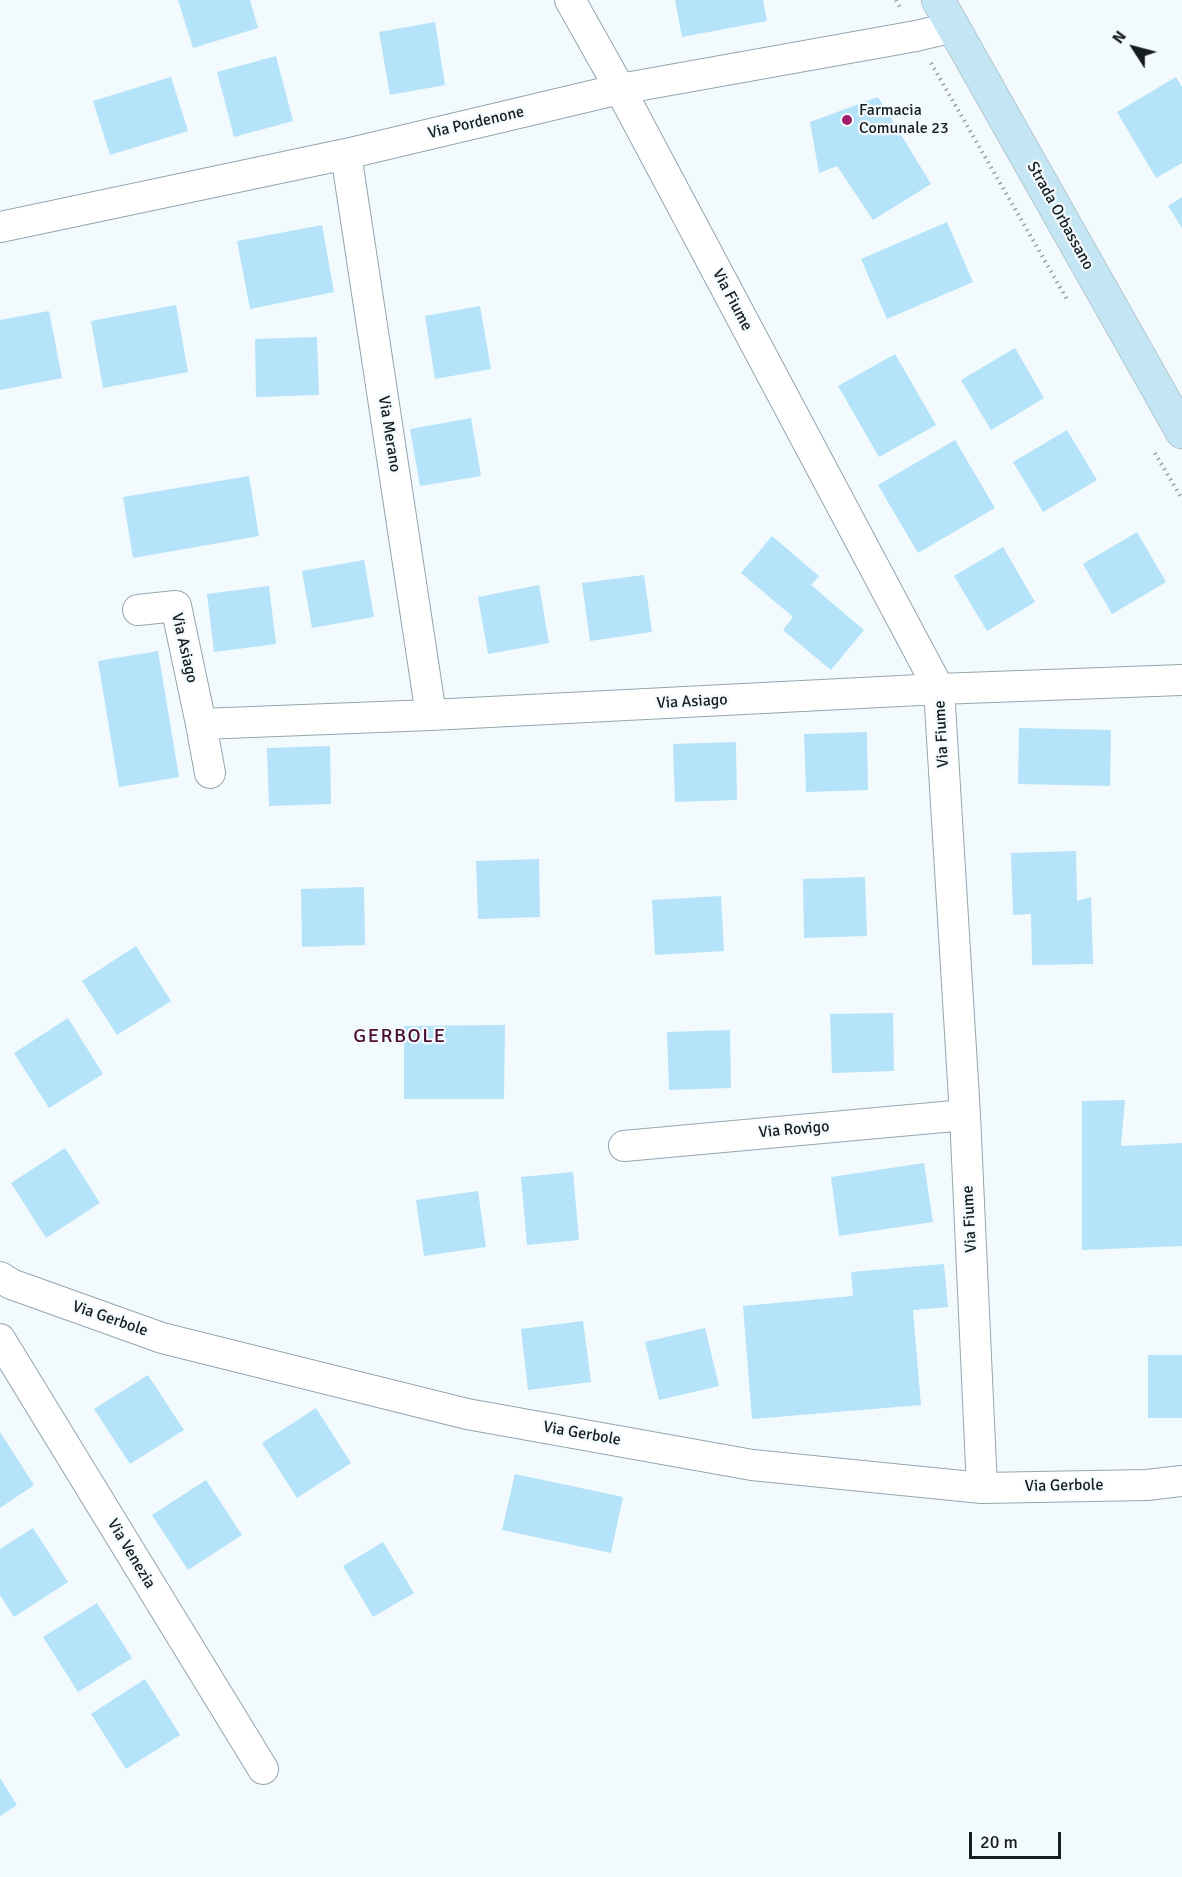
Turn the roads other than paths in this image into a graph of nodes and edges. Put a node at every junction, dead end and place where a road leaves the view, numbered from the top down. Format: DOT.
graph roads {
  1 [pos="570,0"];
  2 [pos="946,14"];
  3 [pos="620,89"];
  4 [pos="346,154"];
  5 [pos="0,228"];
  6 [pos="1182,432"];
  7 [pos="138,610"];
  8 [pos="1182,680"];
  9 [pos="939,690"];
  10 [pos="431,715"];
  11 [pos="201,724"];
  12 [pos="210,773"];
  13 [pos="965,1115"];
  14 [pos="624,1146"];
  15 [pos="0,1277"];
  16 [pos="0,1339"];
  17 [pos="1182,1481"];
  18 [pos="982,1488"];
  19 [pos="262,1769"];
  1 -- 3 [label="street, Via Fiume"];
  2 -- 3 [label="street, Via Pordenone"];
  2 -- 6 [label="main road, Strada Orbassano"];
  3 -- 4 [label="street, Via Pordenone"];
  3 -- 9 [label="street, Via Fiume"];
  4 -- 5 [label="street, Via Pordenone"];
  4 -- 10 [label="street, Via Merano"];
  7 -- 11 [label="street, Via Asiago"];
  8 -- 9 [label="street, Via Asiago"];
  9 -- 10 [label="street, Via Asiago"];
  9 -- 13 [label="street, Via Fiume"];
  10 -- 11 [label="street, Via Asiago"];
  11 -- 12 [label="street, Via Asiago"];
  13 -- 14 [label="street, Via Rovigo"];
  13 -- 18 [label="street, Via Fiume"];
  15 -- 18 [label="street, Via Gerbole"];
  16 -- 19 [label="street, Via Venezia"];
  17 -- 18 [label="street, Via Gerbole"];
}
